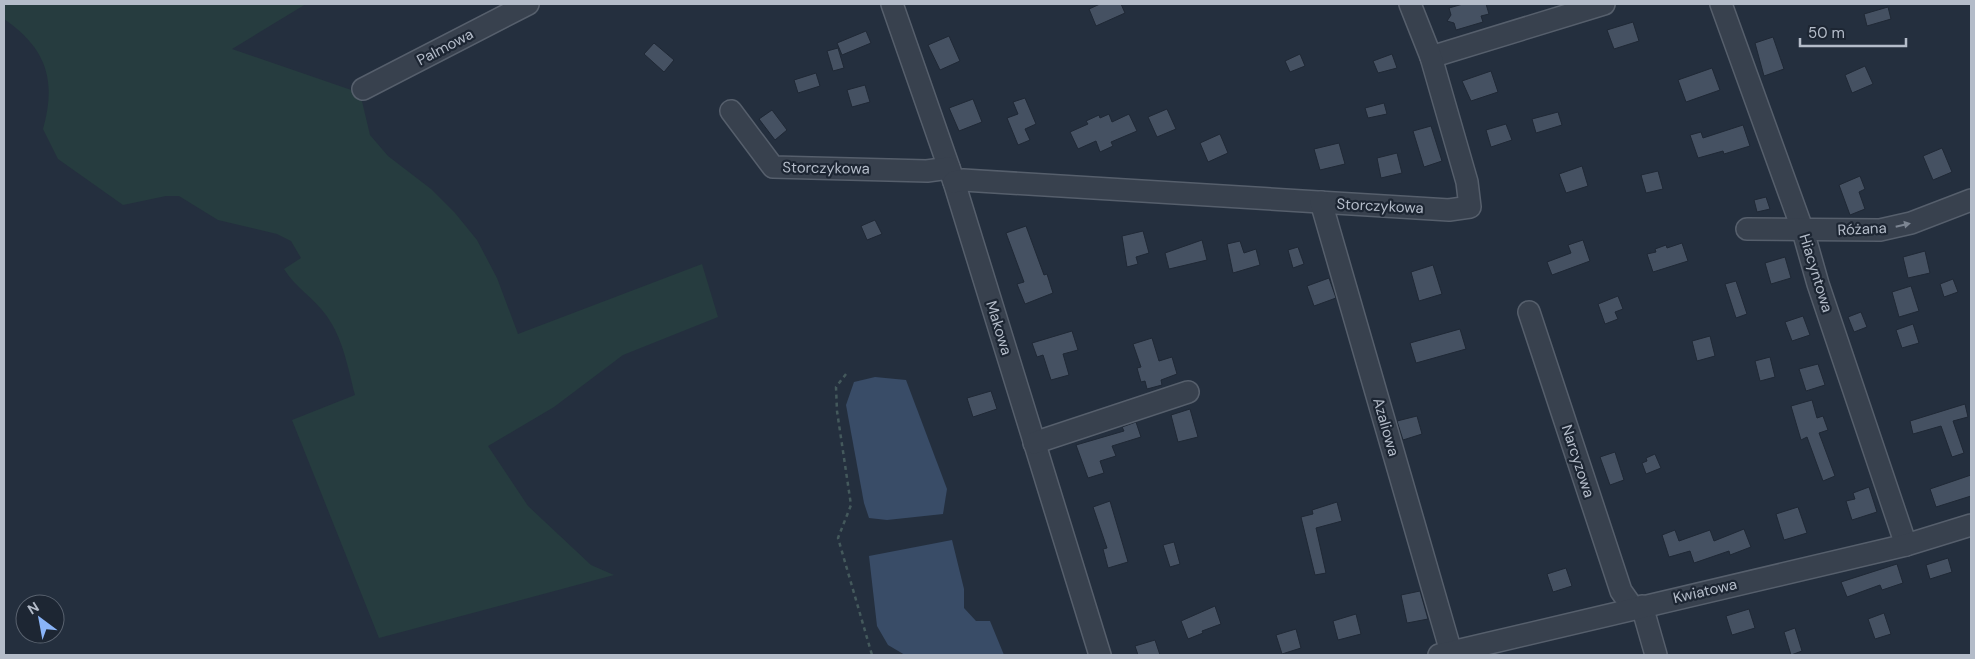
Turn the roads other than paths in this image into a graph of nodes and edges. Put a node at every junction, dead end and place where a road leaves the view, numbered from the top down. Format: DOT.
graph roads {
  1 [pos="528,4"];
  2 [pos="892,4"];
  3 [pos="1410,4"];
  4 [pos="1604,4"];
  5 [pos="1721,4"];
  6 [pos="1431,57"];
  7 [pos="363,89"];
  8 [pos="731,111"];
  9 [pos="951,175"];
  10 [pos="1971,200"];
  11 [pos="1320,202"];
  12 [pos="1748,230"];
  13 [pos="1803,231"];
  14 [pos="1529,312"];
  15 [pos="1188,392"];
  16 [pos="1034,443"];
  17 [pos="1971,525"];
  18 [pos="1906,544"];
  19 [pos="1637,607"];
  20 [pos="1445,654"];
  21 [pos="1100,655"];
  22 [pos="1656,655"];
  1 -- 7 [label="street, Palmowa"];
  2 -- 9 [label="street, Makowa"];
  3 -- 6 [label="street"];
  4 -- 6 [label="street"];
  5 -- 13 [label="street, Hiacyntowa"];
  6 -- 11 [label="street, Storczykowa"];
  8 -- 9 [label="street, Storczykowa"];
  9 -- 11 [label="street, Storczykowa"];
  9 -- 16 [label="street, Makowa"];
  13 -- 10 [label="street, Różana, one-way"];
  11 -- 20 [label="street, Azaliowa"];
  12 -- 13 [label="street, Różana"];
  13 -- 18 [label="street, Hiacyntowa"];
  14 -- 19 [label="street, Narcyzowa"];
  15 -- 16 [label="street"];
  16 -- 21 [label="street, Makowa"];
  17 -- 18 [label="street, Kwiatowa"];
  18 -- 19 [label="street, Kwiatowa"];
  19 -- 20 [label="street, Kwiatowa"];
  19 -- 22 [label="street, Narcyzowa"];
}
